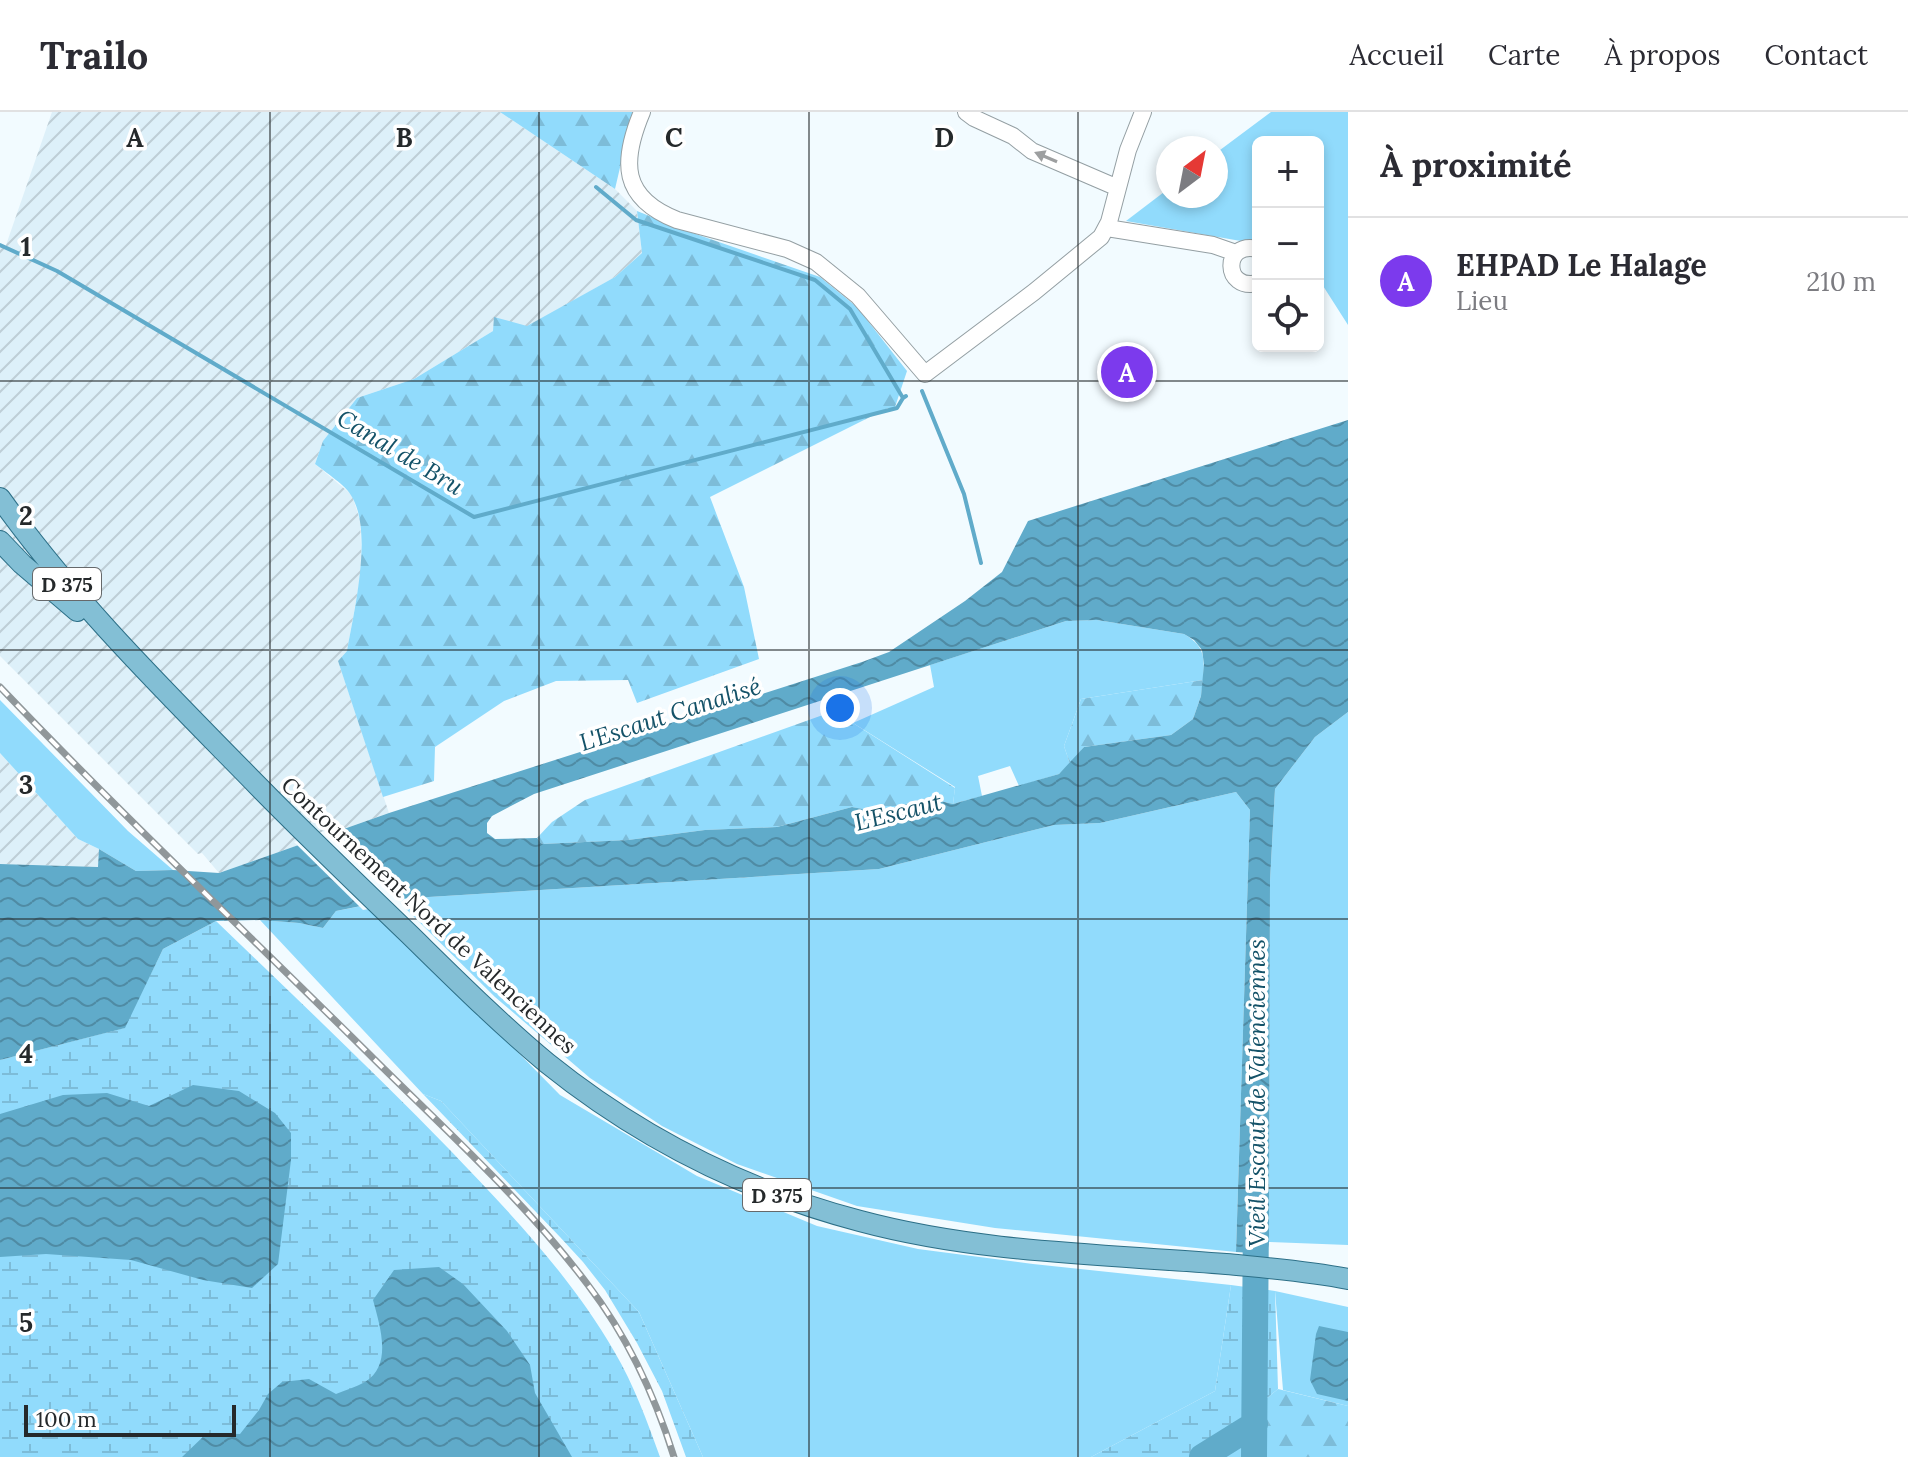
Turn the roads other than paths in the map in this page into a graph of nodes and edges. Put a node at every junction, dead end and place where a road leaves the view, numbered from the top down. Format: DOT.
graph roads {
  1 [pos="642,112"];
  2 [pos="966,112"];
  3 [pos="1143,112"];
  4 [pos="1118,188"];
  5 [pos="1107,228"];
  6 [pos="1252,248"];
  7 [pos="1236,253"];
  8 [pos="1252,284"];
  9 [pos="0,498"];
  10 [pos="0,541"];
  11 [pos="141,666"];
  12 [pos="1348,1279"];
  1 -- 5 [label="street"];
  4 -- 2 [label="street, one-way"];
  3 -- 4 [label="street"];
  4 -- 5 [label="street"];
  5 -- 7 [label="street"];
  6 -- 7 [label="street"];
  7 -- 8 [label="street"];
  9 -- 11 [label="main road, Contournement Nord de Valenciennes / D 375"];
  10 -- 11 [label="main road"];
  11 -- 12 [label="main road, Contournement Nord de Valenciennes / D 375"];
}
